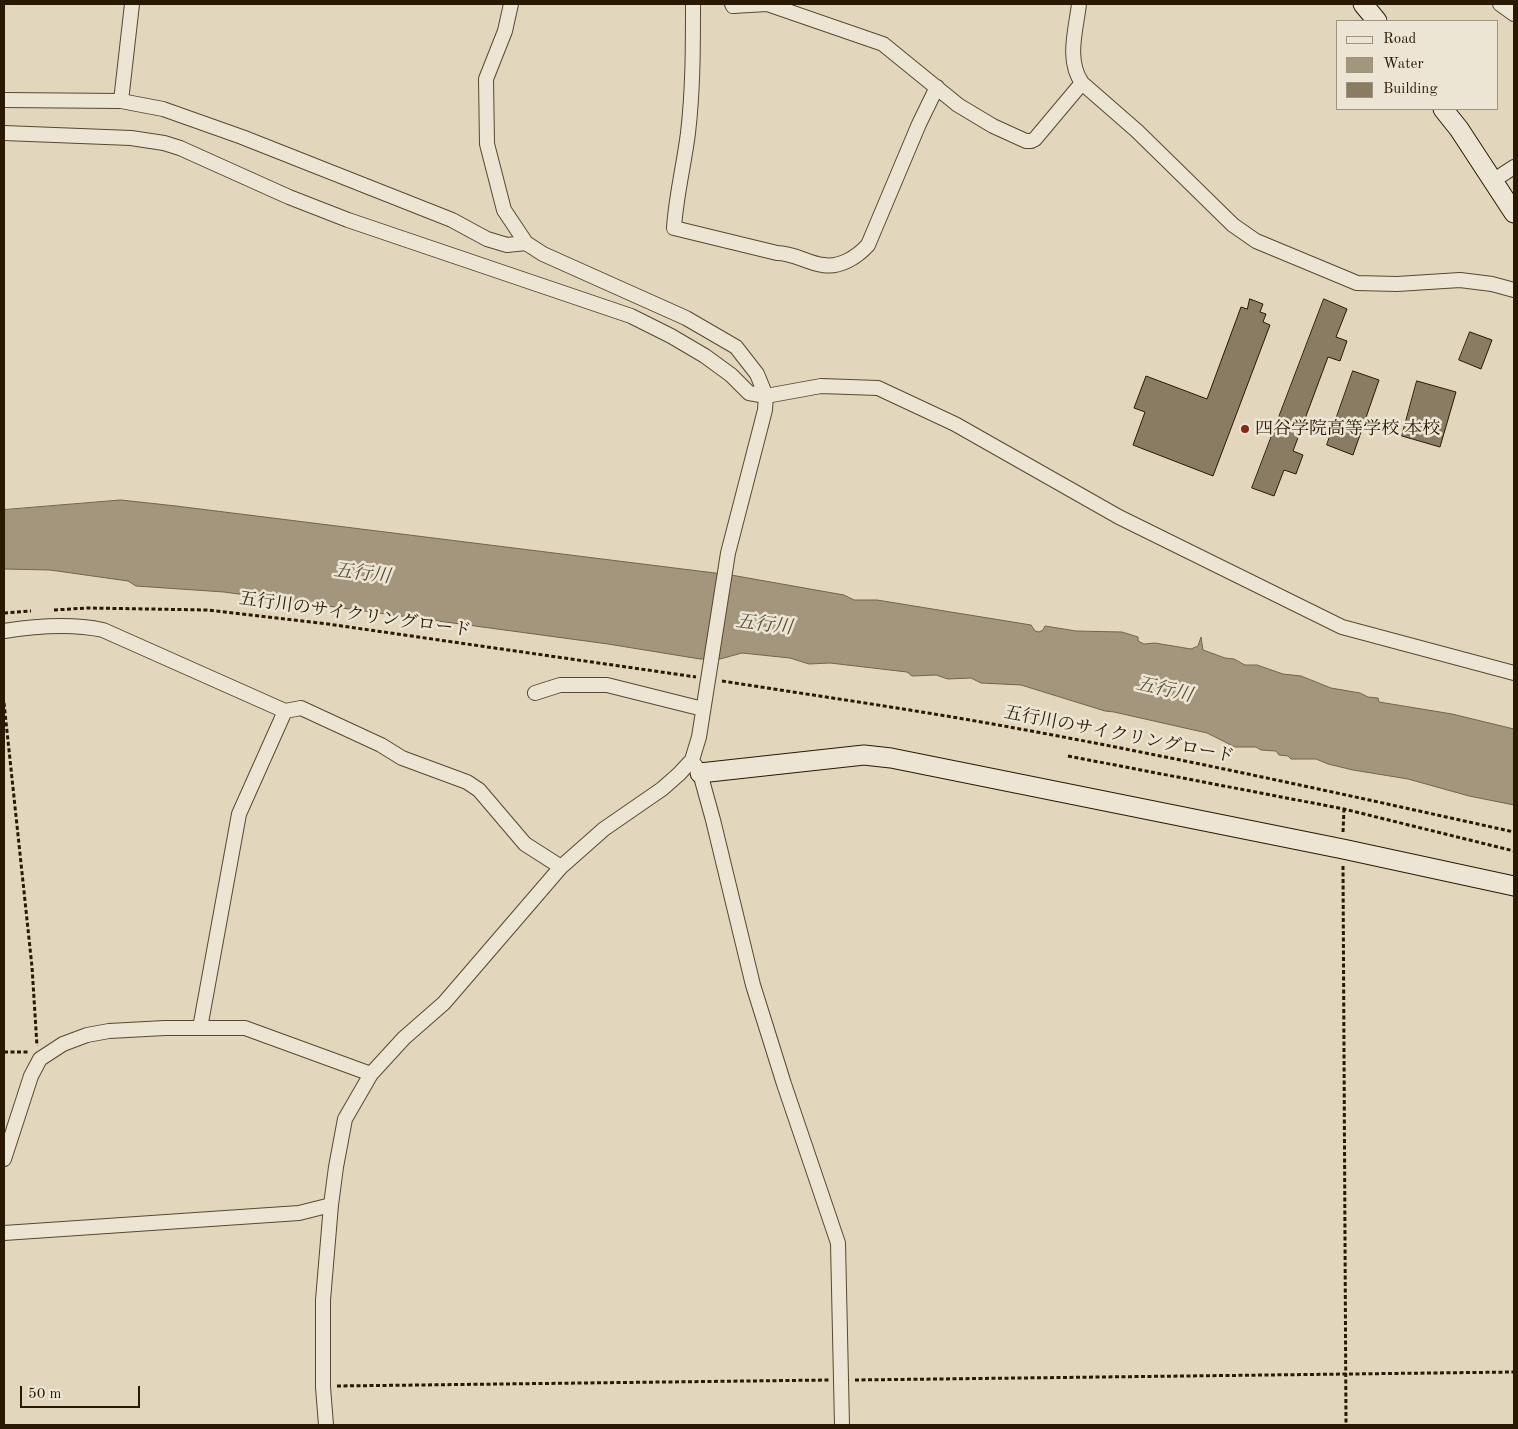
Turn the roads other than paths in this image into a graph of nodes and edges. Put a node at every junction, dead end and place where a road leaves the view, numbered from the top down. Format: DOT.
graph roads {
  1 [pos="132,4"];
  2 [pos="511,4"];
  3 [pos="693,4"];
  4 [pos="732,4"];
  5 [pos="1079,4"];
  6 [pos="1363,4"];
  7 [pos="1500,4"];
  8 [pos="1514,14"];
  9 [pos="1375,20"];
  10 [pos="1082,83"];
  11 [pos="937,87"];
  12 [pos="4,100"];
  13 [pos="121,102"];
  14 [pos="1444,110"];
  15 [pos="4,133"];
  16 [pos="1514,167"];
  17 [pos="1494,180"];
  18 [pos="1514,213"];
  19 [pos="526,243"];
  20 [pos="1514,290"];
  21 [pos="766,396"];
  22 [pos="4,631"];
  23 [pos="1514,673"];
  24 [pos="535,693"];
  25 [pos="703,709"];
  26 [pos="285,711"];
  27 [pos="696,766"];
  28 [pos="561,867"];
  29 [pos="1514,886"];
  30 [pos="200,1028"];
  31 [pos="371,1074"];
  32 [pos="4,1159"];
  33 [pos="330,1206"];
  34 [pos="4,1233"];
  35 [pos="326,1425"];
  36 [pos="842,1425"];
  1 -- 13 [label="street"];
  2 -- 19 [label="street"];
  3 -- 11 [label="street"];
  4 -- 11 [label="street"];
  5 -- 10 [label="street"];
  6 -- 9 [label="street"];
  7 -- 8 [label="street"];
  10 -- 11 [label="street"];
  10 -- 20 [label="street"];
  12 -- 13 [label="street"];
  13 -- 19 [label="street"];
  14 -- 17 [label="street"];
  15 -- 21 [label="street"];
  16 -- 17 [label="street"];
  17 -- 18 [label="street"];
  19 -- 21 [label="street"];
  21 -- 23 [label="street"];
  21 -- 25 [label="street"];
  22 -- 26 [label="street"];
  24 -- 25 [label="street"];
  25 -- 27 [label="street"];
  26 -- 28 [label="street"];
  26 -- 30 [label="street"];
  27 -- 28 [label="street"];
  27 -- 29 [label="street"];
  27 -- 36 [label="street"];
  28 -- 31 [label="street"];
  30 -- 31 [label="street"];
  30 -- 32 [label="street"];
  31 -- 33 [label="street"];
  33 -- 34 [label="street"];
  33 -- 35 [label="street"];
}
